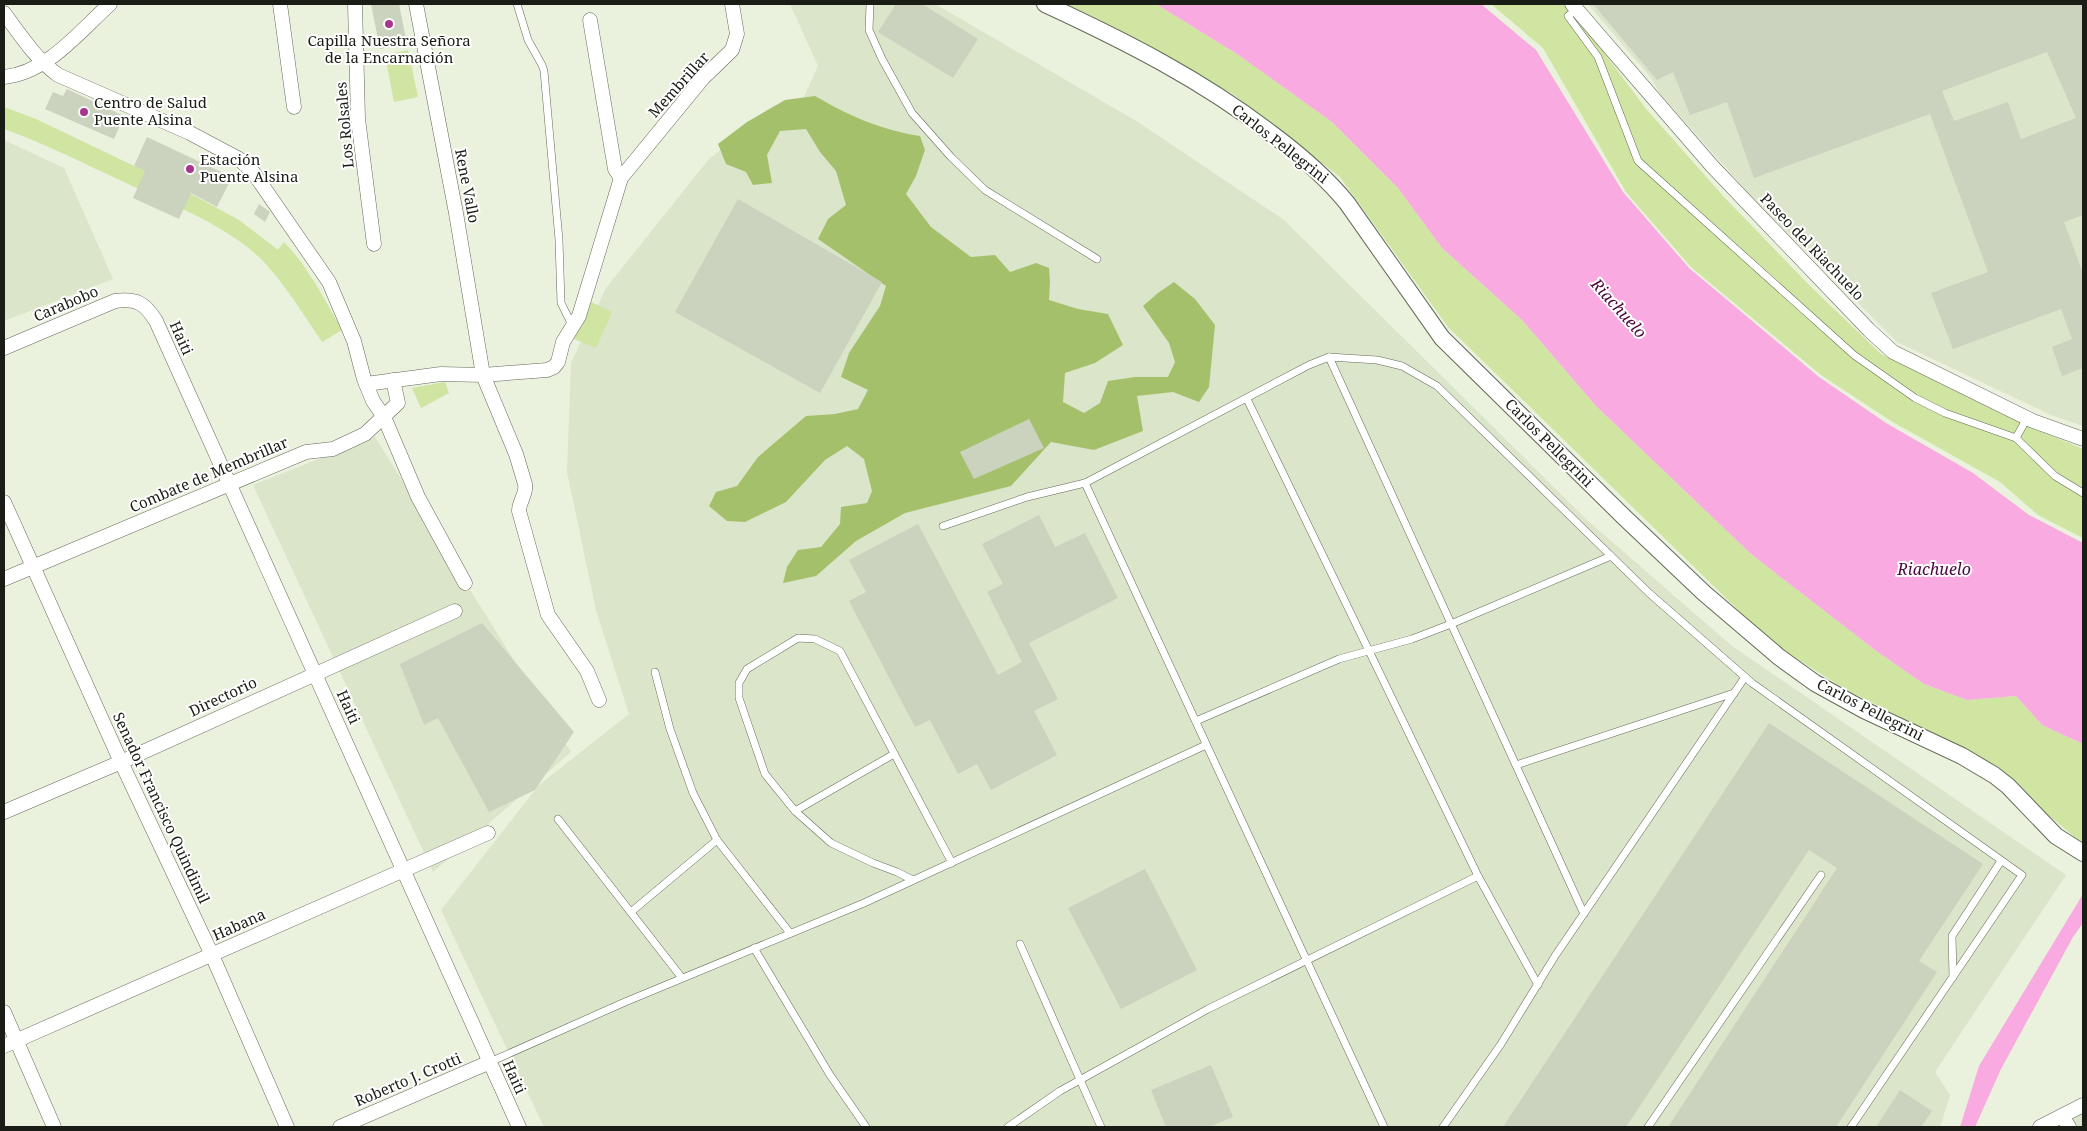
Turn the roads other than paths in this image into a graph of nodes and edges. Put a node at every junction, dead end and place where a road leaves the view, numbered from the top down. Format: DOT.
graph roads {
  1 [pos="10,4"];
  2 [pos="110,4"];
  3 [pos="280,4"];
  4 [pos="355,4"];
  5 [pos="416,4"];
  6 [pos="517,4"];
  7 [pos="732,4"];
  8 [pos="870,4"];
  9 [pos="1045,4"];
  10 [pos="1575,7"];
  11 [pos="4,12"];
  12 [pos="590,20"];
  13 [pos="44,64"];
  14 [pos="4,77"];
  15 [pos="294,107"];
  16 [pos="621,178"];
  17 [pos="374,244"];
  18 [pos="1098,259"];
  19 [pos="142,305"];
  20 [pos="573,327"];
  21 [pos="4,348"];
  22 [pos="1330,357"];
  23 [pos="483,375"];
  24 [pos="393,380"];
  25 [pos="366,384"];
  26 [pos="1247,399"];
  27 [pos="384,417"];
  28 [pos="2027,418"];
  29 [pos="2016,438"];
  30 [pos="2083,438"];
  31 [pos="1085,483"];
  32 [pos="229,484"];
  33 [pos="2083,494"];
  34 [pos="4,502"];
  35 [pos="943,526"];
  36 [pos="1611,556"];
  37 [pos="33,567"];
  38 [pos="4,579"];
  39 [pos="465,583"];
  40 [pos="455,611"];
  41 [pos="1451,624"];
  42 [pos="1369,651"];
  43 [pos="655,672"];
  44 [pos="315,673"];
  45 [pos="1745,677"];
  46 [pos="1734,692"];
  47 [pos="599,700"];
  48 [pos="1196,721"];
  49 [pos="1206,744"];
  50 [pos="894,754"];
  51 [pos="121,762"];
  52 [pos="1516,765"];
  53 [pos="795,811"];
  54 [pos="4,812"];
  55 [pos="558,819"];
  56 [pos="488,833"];
  57 [pos="717,840"];
  58 [pos="2078,850"];
  59 [pos="2001,861"];
  60 [pos="952,863"];
  61 [pos="403,870"];
  62 [pos="1821,875"];
  63 [pos="1478,876"];
  64 [pos="913,880"];
  65 [pos="631,912"];
  66 [pos="1584,914"];
  67 [pos="790,934"];
  68 [pos="1020,944"];
  69 [pos="754,948"];
  70 [pos="212,955"];
  71 [pos="1306,960"];
  72 [pos="1953,977"];
  73 [pos="682,978"];
  74 [pos="1538,985"];
  75 [pos="4,1012"];
  76 [pos="10,1043"];
  77 [pos="490,1062"];
  78 [pos="1080,1080"];
  79 [pos="2083,1105"];
  80 [pos="2066,1121"];
  81 [pos="54,1127"];
  82 [pos="287,1127"];
  83 [pos="340,1127"];
  84 [pos="519,1127"];
  85 [pos="865,1127"];
  86 [pos="1008,1127"];
  87 [pos="1100,1127"];
  88 [pos="1384,1127"];
  89 [pos="1443,1127"];
  90 [pos="1648,1127"];
  91 [pos="1850,1127"];
  92 [pos="2040,1127"];
  1 -- 11 [label="street"];
  2 -- 13 [label="street"];
  3 -- 15 [label="street"];
  4 -- 17 [label="street, Los Rolsales"];
  5 -- 23 [label="street, Rene Vallo"];
  6 -- 20 [label="lane"];
  7 -- 16 [label="street, Membrillar"];
  8 -- 18 [label="lane"];
  9 -- 58 [label="street, Carlos Pellegrini"];
  10 -- 28 [label="street, Paseo del Riachuelo"];
  10 -- 29 [label="lane"];
  11 -- 13 [label="street"];
  12 -- 16 [label="street"];
  13 -- 14 [label="street"];
  13 -- 25 [label="street"];
  16 -- 20 [label="street"];
  19 -- 21 [label="street, Carabobo"];
  19 -- 32 [label="street, Haiti"];
  20 -- 23 [label="street"];
  22 -- 26 [label="lane"];
  22 -- 36 [label="lane"];
  22 -- 41 [label="lane"];
  23 -- 24 [label="street"];
  23 -- 47 [label="street, Rene Vallo"];
  24 -- 25 [label="street"];
  24 -- 27 [label="street, Combate de Membrillar"];
  25 -- 27 [label="street"];
  26 -- 31 [label="lane"];
  26 -- 42 [label="lane"];
  27 -- 32 [label="street, Combate de Membrillar"];
  27 -- 39 [label="street"];
  28 -- 29 [label="lane"];
  28 -- 30 [label="street, Paseo del Riachuelo"];
  29 -- 33 [label="lane"];
  31 -- 35 [label="lane"];
  31 -- 48 [label="lane"];
  32 -- 37 [label="street, Combate de Membrillar"];
  32 -- 44 [label="street, Haiti"];
  34 -- 37 [label="street, Senador Francisco Quindimil"];
  36 -- 41 [label="lane"];
  36 -- 45 [label="lane"];
  37 -- 38 [label="street, Combate de Membrillar"];
  37 -- 51 [label="street, Senador Francisco Quindimil"];
  40 -- 44 [label="street, Directorio"];
  41 -- 42 [label="lane"];
  41 -- 52 [label="lane"];
  42 -- 48 [label="lane"];
  42 -- 63 [label="lane"];
  43 -- 57 [label="lane"];
  44 -- 51 [label="street, Directorio"];
  44 -- 61 [label="street, Haiti"];
  45 -- 46 [label="lane"];
  45 -- 59 [label="lane"];
  46 -- 52 [label="lane"];
  46 -- 66 [label="lane"];
  48 -- 49 [label="lane"];
  49 -- 60 [label="lane"];
  49 -- 71 [label="lane"];
  50 -- 53 [label="lane"];
  50 -- 53 [label="lane"];
  50 -- 60 [label="lane"];
  51 -- 54 [label="street, Directorio"];
  51 -- 70 [label="street, Senador Francisco Quindimil"];
  52 -- 66 [label="lane"];
  53 -- 64 [label="lane"];
  55 -- 65 [label="lane"];
  56 -- 61 [label="street, Habana"];
  57 -- 65 [label="lane"];
  57 -- 67 [label="lane"];
  59 -- 72 [label="lane"];
  59 -- 72 [label="lane"];
  60 -- 64 [label="lane"];
  61 -- 70 [label="street, Habana"];
  61 -- 77 [label="street, Haiti"];
  62 -- 90 [label="lane"];
  63 -- 71 [label="lane"];
  63 -- 74 [label="lane"];
  64 -- 67 [label="lane"];
  65 -- 73 [label="lane"];
  66 -- 74 [label="lane"];
  67 -- 69 [label="lane"];
  68 -- 78 [label="lane"];
  69 -- 73 [label="lane"];
  69 -- 85 [label="lane"];
  70 -- 76 [label="street, Habana"];
  70 -- 82 [label="street, Senador Francisco Quindimil"];
  71 -- 78 [label="lane"];
  71 -- 88 [label="lane"];
  72 -- 91 [label="lane"];
  73 -- 77 [label="lane"];
  74 -- 89 [label="lane"];
  75 -- 76 [label="street"];
  76 -- 81 [label="street"];
  77 -- 83 [label="street, Roberto J. Crotti"];
  77 -- 84 [label="street, Haiti"];
  78 -- 86 [label="lane"];
  78 -- 87 [label="lane"];
  79 -- 80 [label="street"];
  80 -- 92 [label="street"];
}
